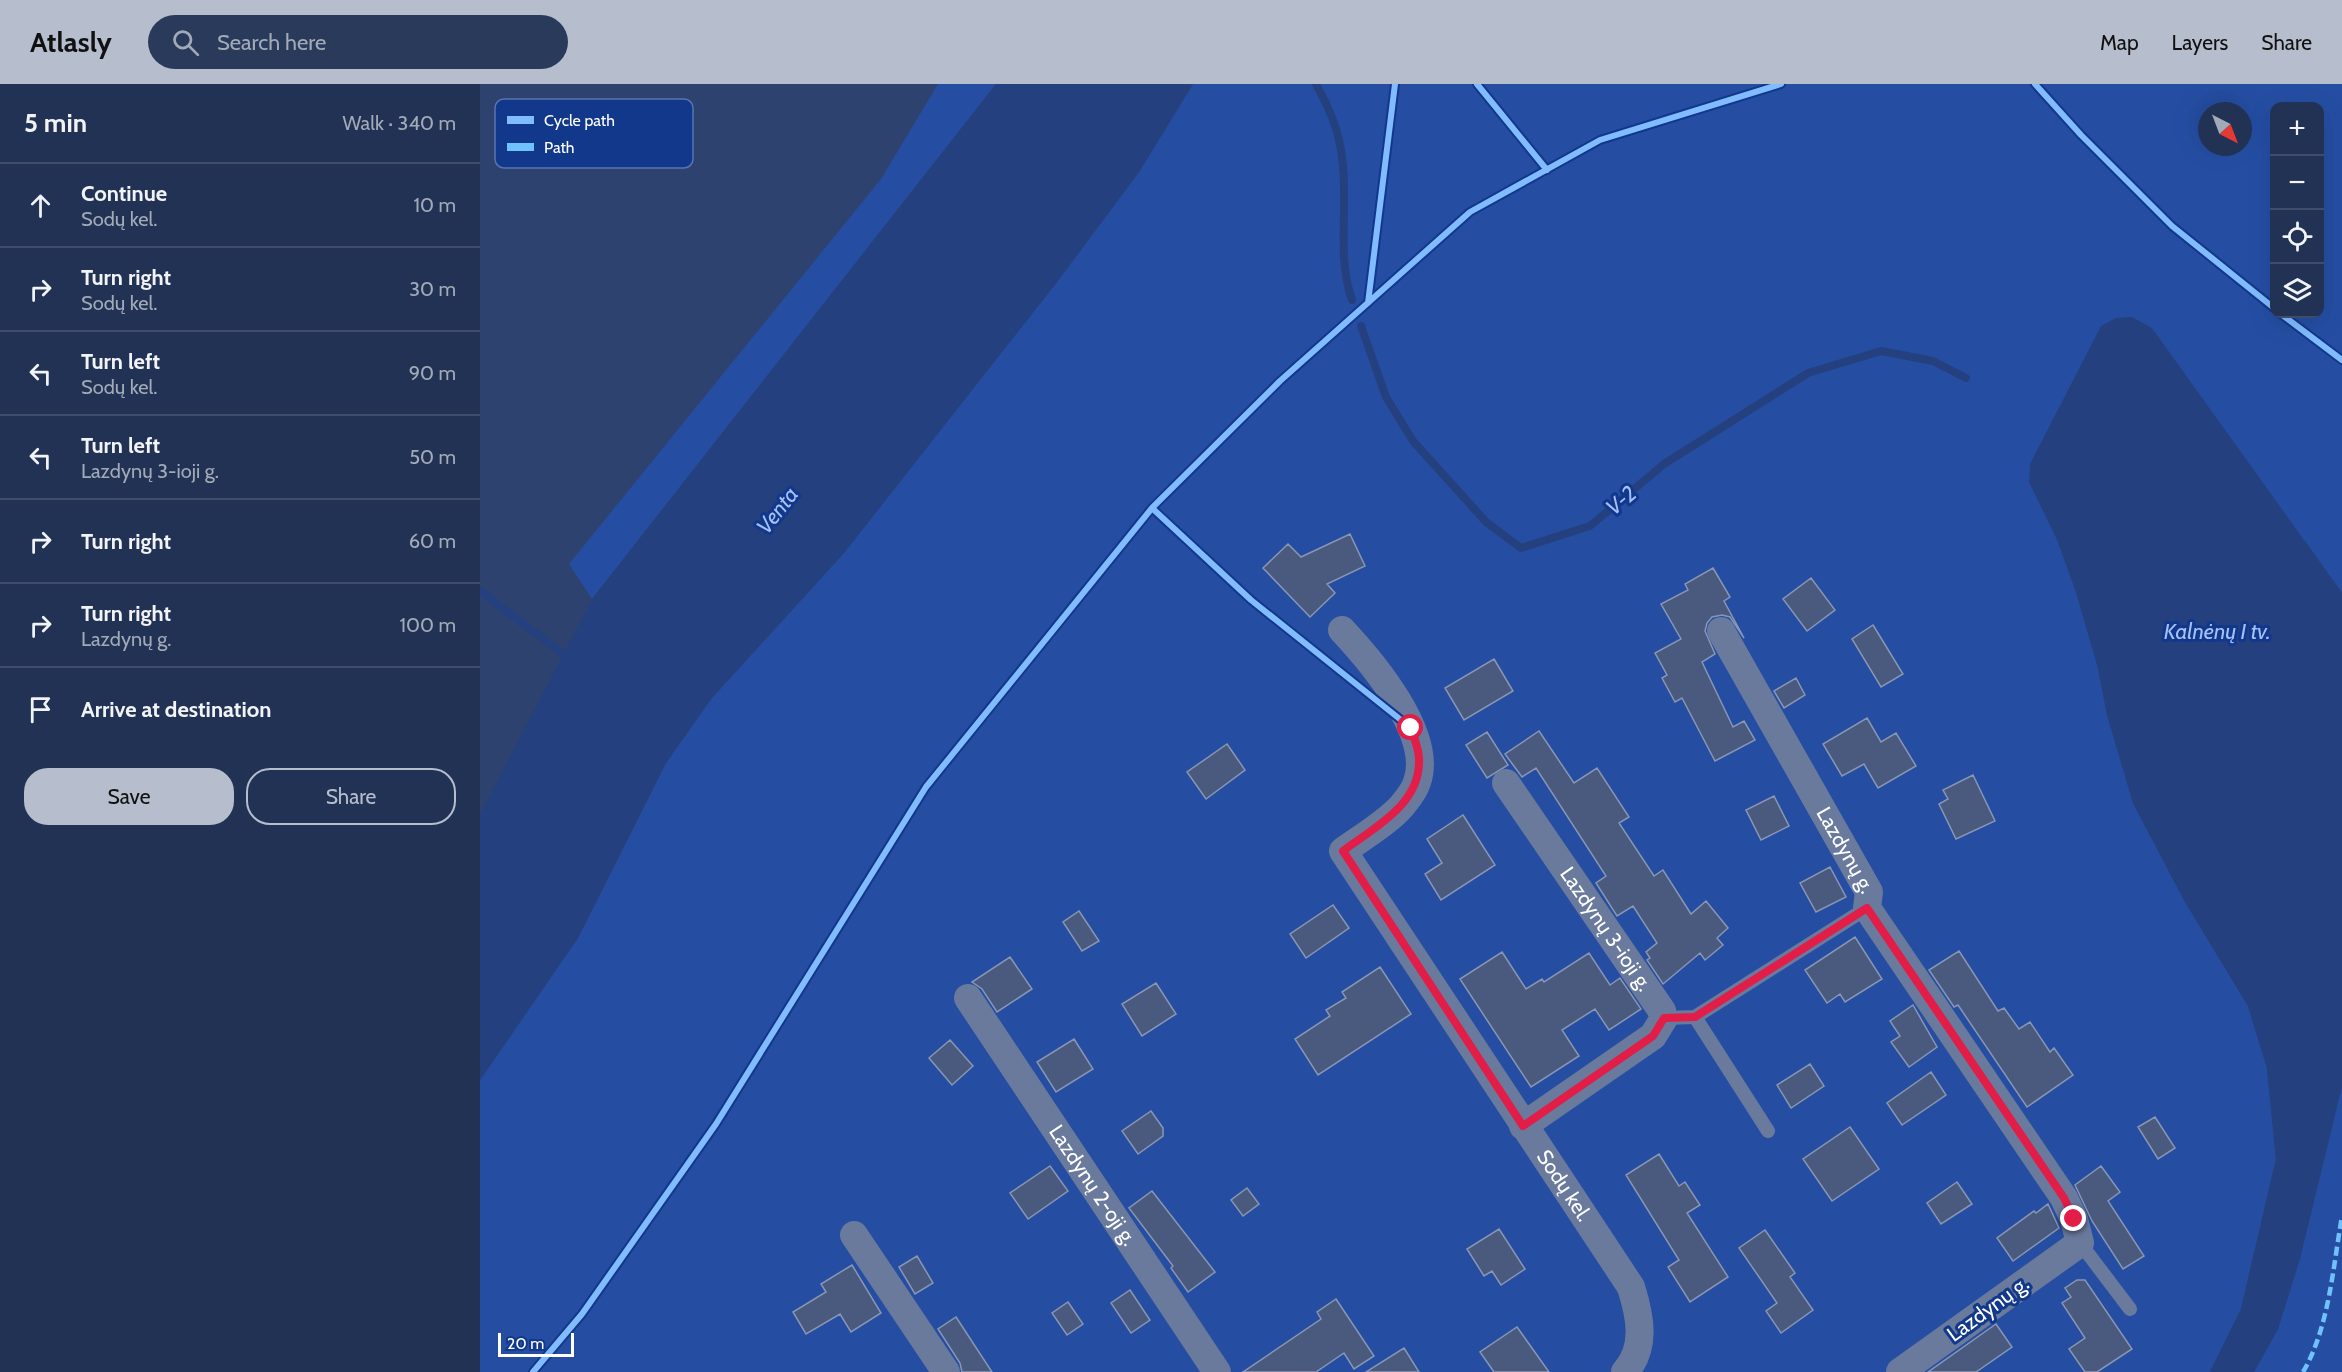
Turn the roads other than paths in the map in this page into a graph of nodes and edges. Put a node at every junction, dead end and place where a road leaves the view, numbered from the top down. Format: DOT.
graph roads {
  1 [pos="1342,630"];
  2 [pos="1721,630"];
  3 [pos="1506,783"];
  4 [pos="1867,908"];
  5 [pos="968,998"];
  6 [pos="1695,1017"];
  7 [pos="1664,1018"];
  8 [pos="1523,1126"];
  9 [pos="1768,1131"];
  10 [pos="854,1235"];
  11 [pos="2080,1243"];
  12 [pos="2130,1309"];
  13 [pos="946,1372"];
  14 [pos="1217,1372"];
  15 [pos="1625,1372"];
  16 [pos="1900,1372"];
  1 -- 8 [label="street, Sodų kel."];
  2 -- 4 [label="street, Lazdynų g."];
  3 -- 7 [label="street, Lazdynų 3-ioji g."];
  4 -- 6 [label="lane"];
  4 -- 11 [label="street, Lazdynų g."];
  5 -- 14 [label="street, Lazdynų 2-oji g."];
  6 -- 7 [label="lane"];
  6 -- 9 [label="lane"];
  7 -- 8 [label="street"];
  8 -- 15 [label="street, Sodų kel."];
  10 -- 13 [label="street"];
  11 -- 12 [label="lane"];
  11 -- 16 [label="street, Lazdynų g."];
}
